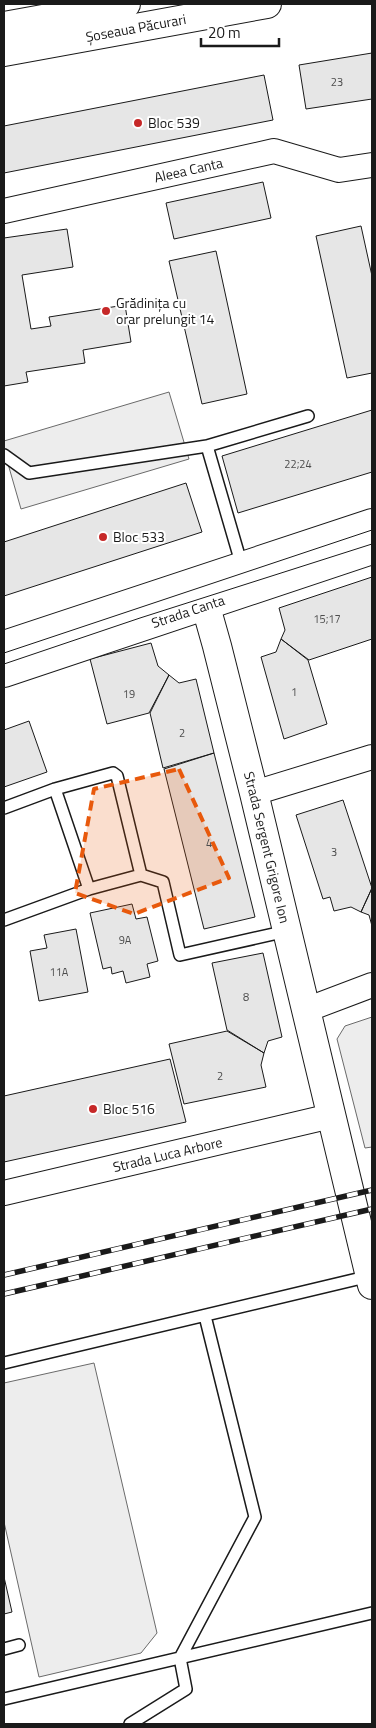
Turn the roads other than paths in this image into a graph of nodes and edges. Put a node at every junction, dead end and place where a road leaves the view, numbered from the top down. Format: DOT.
graph roads {
  1 [pos="126,4"];
  2 [pos="253,5"];
  3 [pos="4,26"];
  4 [pos="4,52"];
  5 [pos="372,165"];
  6 [pos="4,211"];
  7 [pos="308,416"];
  8 [pos="207,446"];
  9 [pos="4,455"];
  10 [pos="372,523"];
  11 [pos="372,550"];
  12 [pos="242,566"];
  13 [pos="198,580"];
  14 [pos="206,606"];
  15 [pos="4,644"];
  16 [pos="4,673"];
  17 [pos="372,757"];
  18 [pos="55,789"];
  19 [pos="254,794"];
  20 [pos="4,808"];
  21 [pos="141,875"];
  22 [pos="89,888"];
  23 [pos="4,920"];
  24 [pos="287,931"];
  25 [pos="372,985"];
  26 [pos="306,1010"];
  27 [pos="331,1116"];
  28 [pos="4,1193"];
  29 [pos="372,1279"];
  30 [pos="205,1316"];
  31 [pos="4,1363"];
  32 [pos="372,1614"];
  33 [pos="19,1645"];
  34 [pos="4,1649"];
  35 [pos="180,1658"];
  36 [pos="4,1698"];
  37 [pos="130,1724"];
  1 -- 3 [label="main road, Șoseaua Păcurari"];
  2 -- 4 [label="main road, Șoseaua Păcurari"];
  5 -- 6 [label="street, Aleea Canta"];
  7 -- 8 [label="lane"];
  8 -- 9 [label="lane"];
  8 -- 12 [label="lane"];
  10 -- 12 [label="main road, Strada Canta"];
  11 -- 14 [label="main road, Strada Canta"];
  12 -- 13 [label="main road, Strada Canta"];
  13 -- 14 [label="main road, Strada Sergent Grigore Ion"];
  13 -- 15 [label="main road, Strada Canta"];
  14 -- 16 [label="main road, Strada Canta"];
  14 -- 19 [label="main road, Strada Sergent Grigore Ion"];
  17 -- 19 [label="street"];
  18 -- 20 [label="lane"];
  18 -- 21 [label="lane"];
  18 -- 22 [label="lane"];
  19 -- 24 [label="main road, Strada Sergent Grigore Ion"];
  21 -- 22 [label="lane"];
  21 -- 24 [label="lane"];
  22 -- 23 [label="lane"];
  24 -- 26 [label="main road, Strada Sergent Grigore Ion"];
  25 -- 26 [label="street"];
  26 -- 27 [label="main road, Strada Sergent Grigore Ion"];
  27 -- 28 [label="street, Strada Luca Arbore"];
  27 -- 29 [label="main road, Strada Sergent Grigore Ion"];
  29 -- 30 [label="lane"];
  30 -- 31 [label="lane"];
  30 -- 35 [label="lane"];
  32 -- 35 [label="lane"];
  33 -- 34 [label="lane"];
  35 -- 36 [label="lane"];
  35 -- 37 [label="lane"];
}
